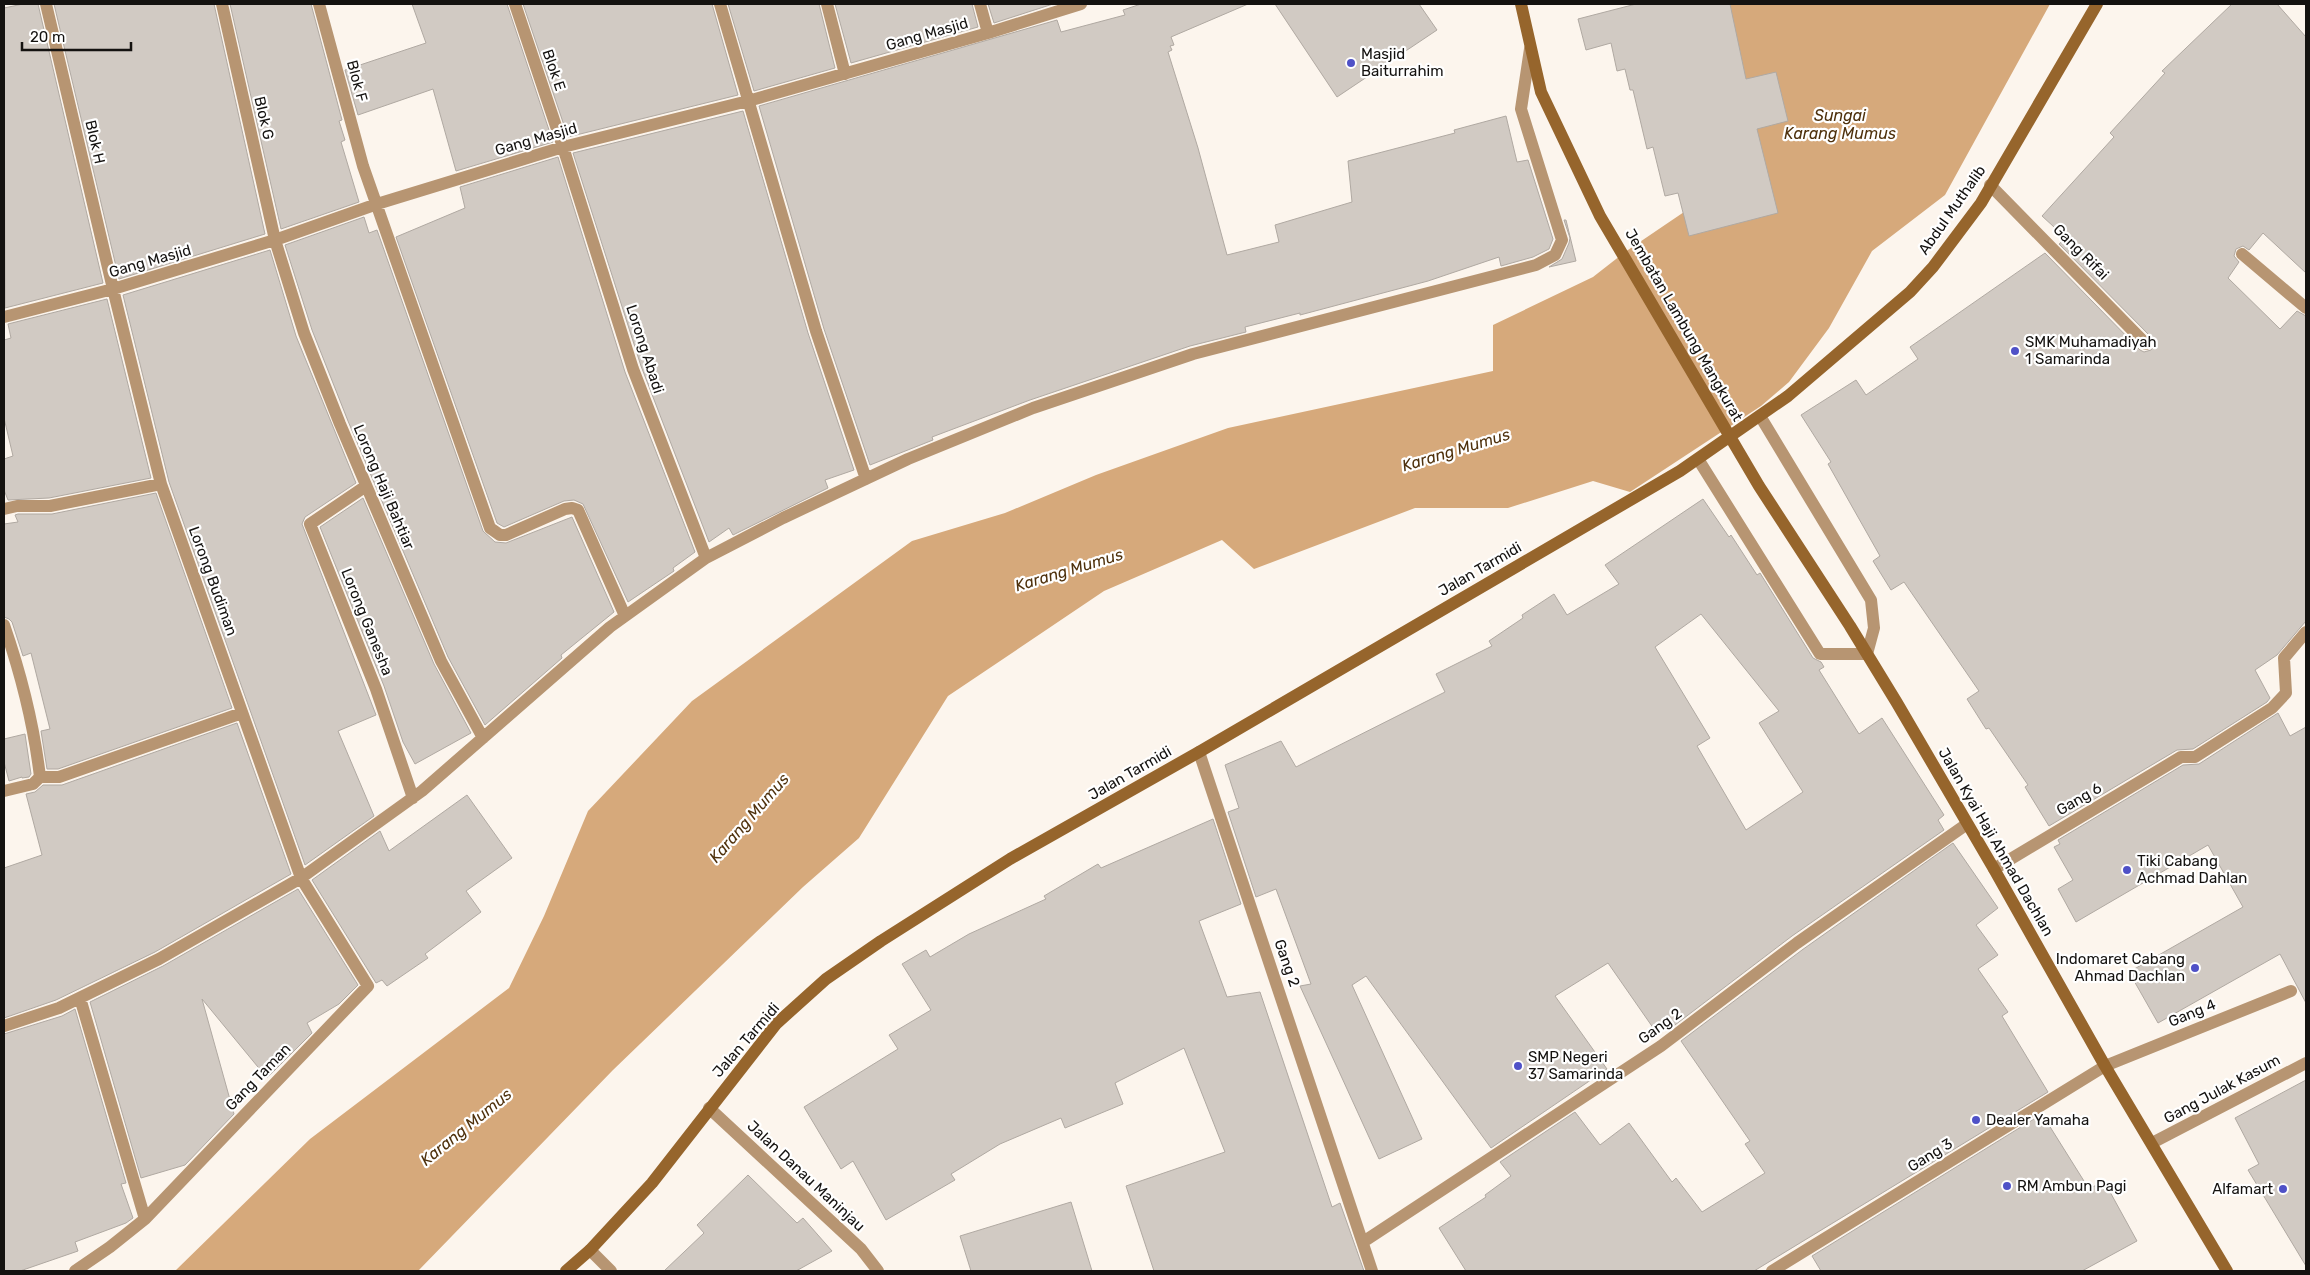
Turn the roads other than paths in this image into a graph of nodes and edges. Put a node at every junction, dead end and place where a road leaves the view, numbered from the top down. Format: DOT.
graph roads {
  1 [pos="46,4"];
  2 [pos="222,4"];
  3 [pos="319,4"];
  4 [pos="515,4"];
  5 [pos="720,4"];
  6 [pos="827,4"];
  7 [pos="980,4"];
  8 [pos="1081,4"];
  9 [pos="1521,4"];
  10 [pos="2097,4"];
  11 [pos="988,33"];
  12 [pos="1530,50"];
  13 [pos="845,74"];
  14 [pos="748,100"];
  15 [pos="563,147"];
  16 [pos="1990,185"];
  17 [pos="377,204"];
  18 [pos="275,240"];
  19 [pos="2242,254"];
  20 [pos="113,289"];
  21 [pos="2306,308"];
  22 [pos="4,317"];
  23 [pos="2146,344"];
  24 [pos="1788,396"];
  25 [pos="1760,416"];
  26 [pos="1698,459"];
  27 [pos="866,479"];
  28 [pos="161,484"];
  29 [pos="366,486"];
  30 [pos="1759,486"];
  31 [pos="4,509"];
  32 [pos="706,558"];
  33 [pos="625,616"];
  34 [pos="4,625"];
  35 [pos="2306,632"];
  36 [pos="1867,654"];
  37 [pos="242,713"];
  38 [pos="483,738"];
  39 [pos="1199,752"];
  40 [pos="40,777"];
  41 [pos="4,791"];
  42 [pos="413,798"];
  43 [pos="1968,824"];
  44 [pos="1994,869"];
  45 [pos="301,878"];
  46 [pos="2291,990"];
  47 [pos="80,998"];
  48 [pos="4,1026"];
  49 [pos="2306,1062"];
  50 [pos="2105,1066"];
  51 [pos="709,1108"];
  52 [pos="2152,1143"];
  53 [pos="145,1219"];
  54 [pos="1363,1242"];
  55 [pos="590,1250"];
  56 [pos="75,1271"];
  57 [pos="566,1271"];
  58 [pos="611,1271"];
  59 [pos="878,1271"];
  60 [pos="1372,1271"];
  61 [pos="1772,1271"];
  62 [pos="2227,1271"];
  1 -- 20 [label="street, Blok H"];
  2 -- 18 [label="street, Blok G"];
  3 -- 17 [label="street, Blok F"];
  4 -- 15 [label="street, Blok E"];
  5 -- 14 [label="street"];
  6 -- 13 [label="street"];
  7 -- 11 [label="street"];
  8 -- 11 [label="street, Gang Masjid"];
  9 -- 12 [label="street, Jembatan Lambung Mangkurat"];
  10 -- 16 [label="street, Abdul Muthalib"];
  11 -- 13 [label="street, Gang Masjid"];
  12 -- 27 [label="street"];
  12 -- 30 [label="street, Jembatan Lambung Mangkurat"];
  13 -- 14 [label="street, Gang Masjid"];
  14 -- 15 [label="street, Gang Masjid"];
  14 -- 27 [label="street"];
  15 -- 17 [label="street, Gang Masjid"];
  15 -- 32 [label="street, Lorong Abadi"];
  16 -- 23 [label="street, Gang Rifai"];
  16 -- 24 [label="street, Abdul Muthalib"];
  17 -- 18 [label="street, Gang Masjid"];
  17 -- 33 [label="street, Blok F"];
  18 -- 20 [label="street, Gang Masjid"];
  18 -- 29 [label="street, Lorong Haji Bahtiar"];
  19 -- 21 [label="street"];
  20 -- 22 [label="street, Gang Masjid"];
  20 -- 28 [label="street, Lorong Budiman"];
  24 -- 25 [label="street, Jalan Tarmidi"];
  25 -- 26 [label="street, Jalan Tarmidi"];
  25 -- 36 [label="street"];
  26 -- 36 [label="street"];
  26 -- 39 [label="street, Jalan Tarmidi"];
  27 -- 32 [label="street"];
  28 -- 31 [label="street"];
  28 -- 37 [label="street, Lorong Budiman"];
  29 -- 38 [label="street, Lorong Haji Bahtiar"];
  29 -- 42 [label="street, Lorong Ganesha"];
  30 -- 36 [label="street, Jalan Kyai Haji Ahmad Dachlan"];
  32 -- 33 [label="street"];
  33 -- 38 [label="street"];
  34 -- 40 [label="street"];
  35 -- 44 [label="street, Gang 6"];
  36 -- 43 [label="street, Jalan Kyai Haji Ahmad Dachlan"];
  37 -- 40 [label="street"];
  37 -- 45 [label="street, Lorong Budiman"];
  38 -- 42 [label="street"];
  39 -- 51 [label="street, Jalan Tarmidi"];
  39 -- 54 [label="street, Gang 2"];
  40 -- 41 [label="street"];
  42 -- 45 [label="street"];
  43 -- 44 [label="street, Jalan Kyai Haji Ahmad Dachlan"];
  43 -- 54 [label="street, Gang 2"];
  44 -- 50 [label="street, Jalan Kyai Haji Ahmad Dachlan"];
  45 -- 47 [label="street"];
  45 -- 53 [label="street, Gang Taman"];
  46 -- 50 [label="street, Gang 4"];
  47 -- 48 [label="street"];
  47 -- 53 [label="street"];
  49 -- 52 [label="street, Gang Julak Kasum"];
  50 -- 52 [label="street, Jalan Kyai Haji Ahmad Dachlan"];
  50 -- 61 [label="street, Gang 3"];
  51 -- 55 [label="street, Jalan Tarmidi"];
  51 -- 59 [label="street, Jalan Danau Maninjau"];
  52 -- 62 [label="street, Jalan Kyai Haji Ahmad Dachlan"];
  53 -- 56 [label="street, Gang Taman"];
  54 -- 60 [label="street, Gang 2"];
  55 -- 57 [label="street, Jalan Tarmidi"];
  55 -- 58 [label="street"];
}
